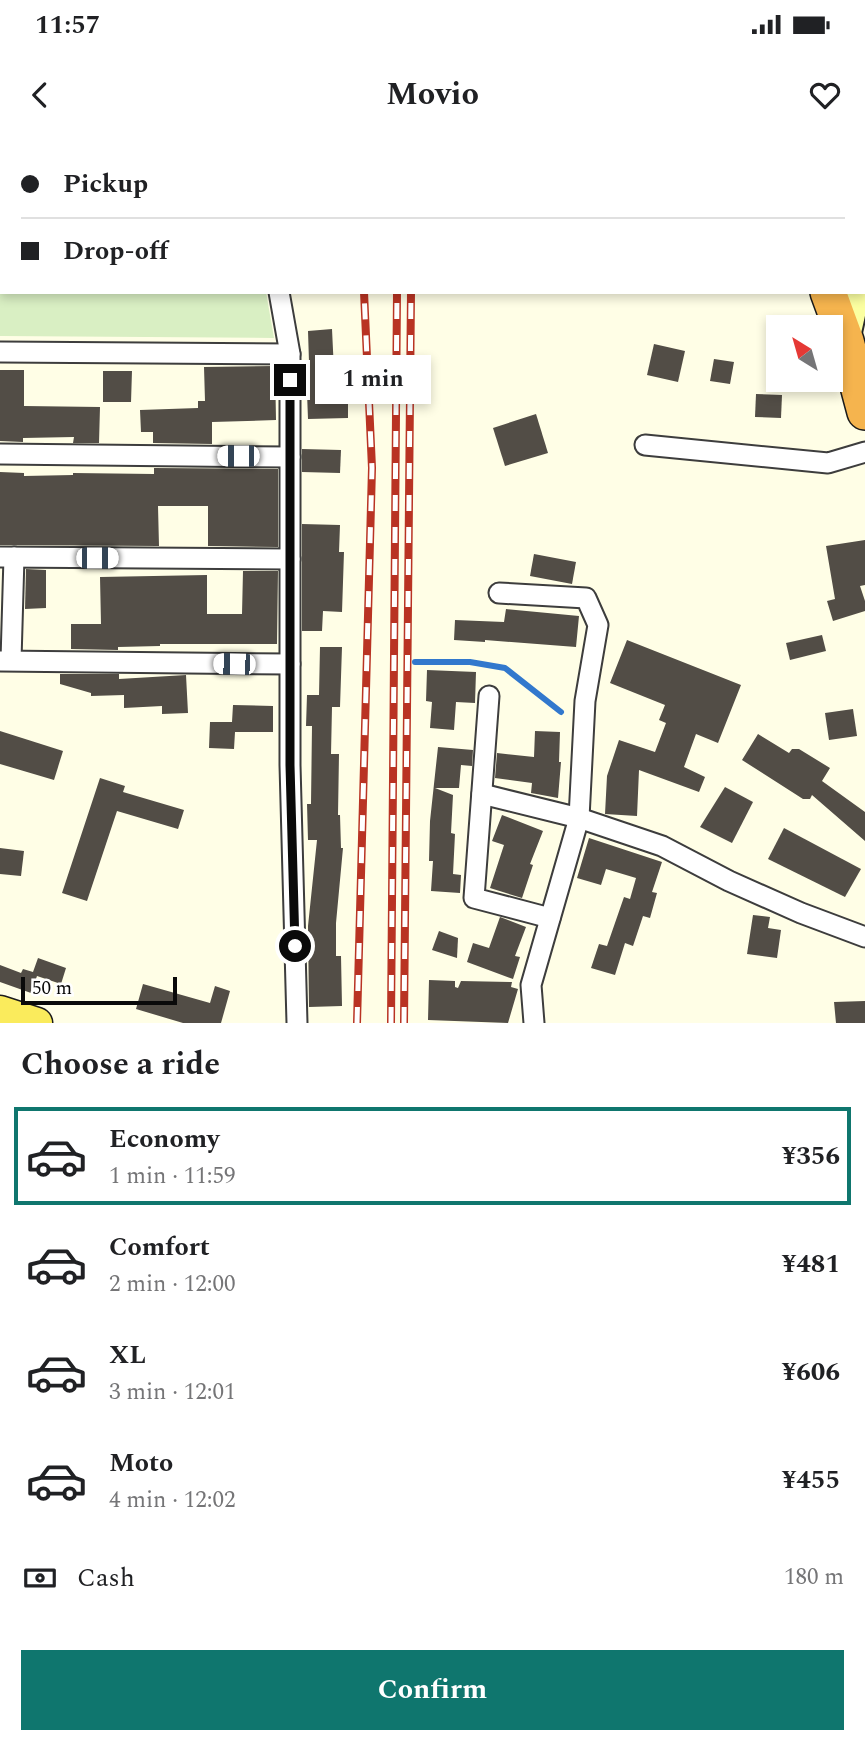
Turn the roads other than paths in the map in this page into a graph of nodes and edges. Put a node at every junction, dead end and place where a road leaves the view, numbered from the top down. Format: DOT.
graph roads {
  1 [pos="279,294"];
  2 [pos="829,294"];
  3 [pos="857,294"];
  4 [pos="846,341"];
  5 [pos="0,352"];
  6 [pos="290,354"];
  7 [pos="865,412"];
  8 [pos="645,445"];
  9 [pos="865,452"];
  10 [pos="0,454"];
  11 [pos="290,457"];
  12 [pos="7,557"];
  13 [pos="290,559"];
  14 [pos="499,593"];
  15 [pos="5,660"];
  16 [pos="290,664"];
  17 [pos="489,696"];
  18 [pos="482,794"];
  19 [pos="579,818"];
  20 [pos="550,918"];
  21 [pos="865,937"];
  22 [pos="0,1012"];
  23 [pos="37,1023"];
  24 [pos="297,1023"];
  25 [pos="534,1023"];
  1 -- 6 [label="street"];
  2 -- 4 [label="highway"];
  3 -- 4 [label="main road"];
  4 -- 7 [label="highway"];
  5 -- 6 [label="street"];
  6 -- 11 [label="street"];
  8 -- 9 [label="street"];
  10 -- 11 [label="street"];
  11 -- 13 [label="street"];
  12 -- 13 [label="street"];
  12 -- 15 [label="street"];
  13 -- 16 [label="street"];
  14 -- 19 [label="street"];
  15 -- 16 [label="street"];
  16 -- 24 [label="street"];
  17 -- 18 [label="street"];
  18 -- 19 [label="street"];
  18 -- 20 [label="street"];
  19 -- 20 [label="street"];
  19 -- 21 [label="street"];
  20 -- 25 [label="street"];
  22 -- 23 [label="main road"];
}
